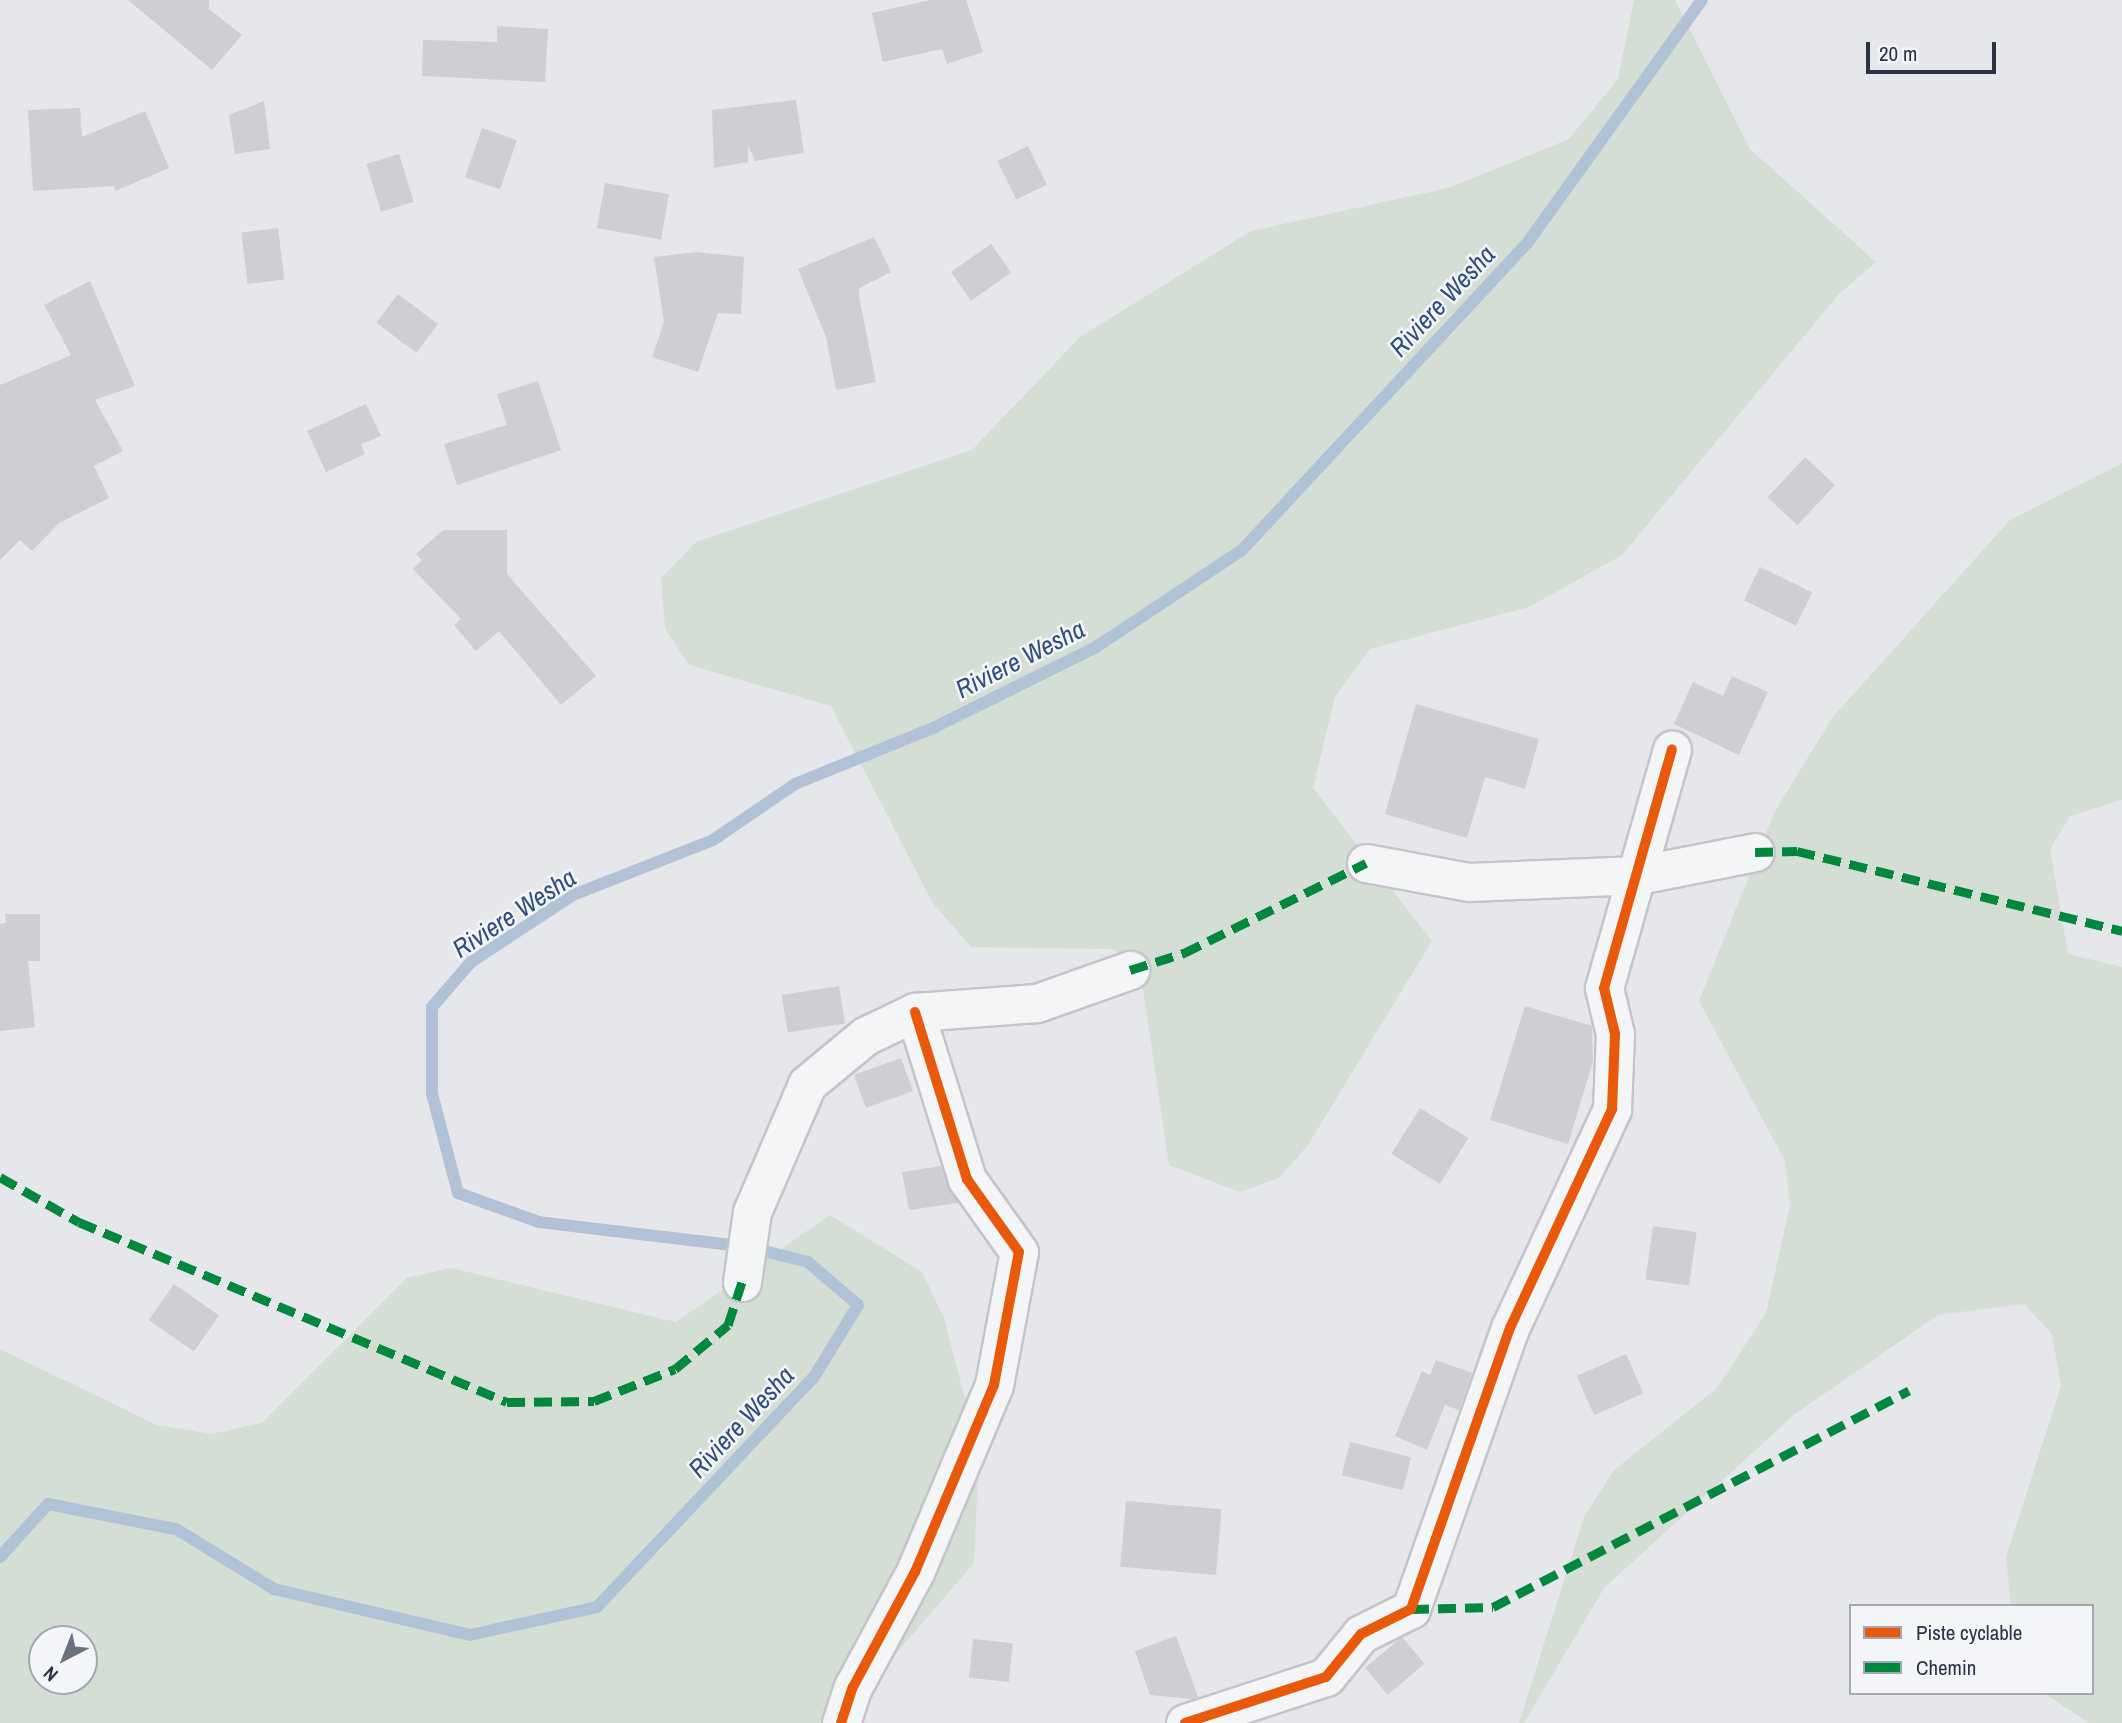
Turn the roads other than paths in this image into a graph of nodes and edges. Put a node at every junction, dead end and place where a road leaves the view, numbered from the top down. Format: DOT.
graph roads {
  1 [pos="1672,750"];
  2 [pos="1755,852"];
  3 [pos="1366,863"];
  4 [pos="1637,875"];
  5 [pos="1129,970"];
  6 [pos="915,1012"];
  7 [pos="742,1282"];
  8 [pos="841,1723"];
  9 [pos="1185,1723"];
  1 -- 4 [label="street"];
  2 -- 4 [label="street"];
  3 -- 4 [label="street"];
  4 -- 9 [label="street"];
  5 -- 6 [label="street"];
  6 -- 7 [label="street"];
  6 -- 8 [label="street"];
}
